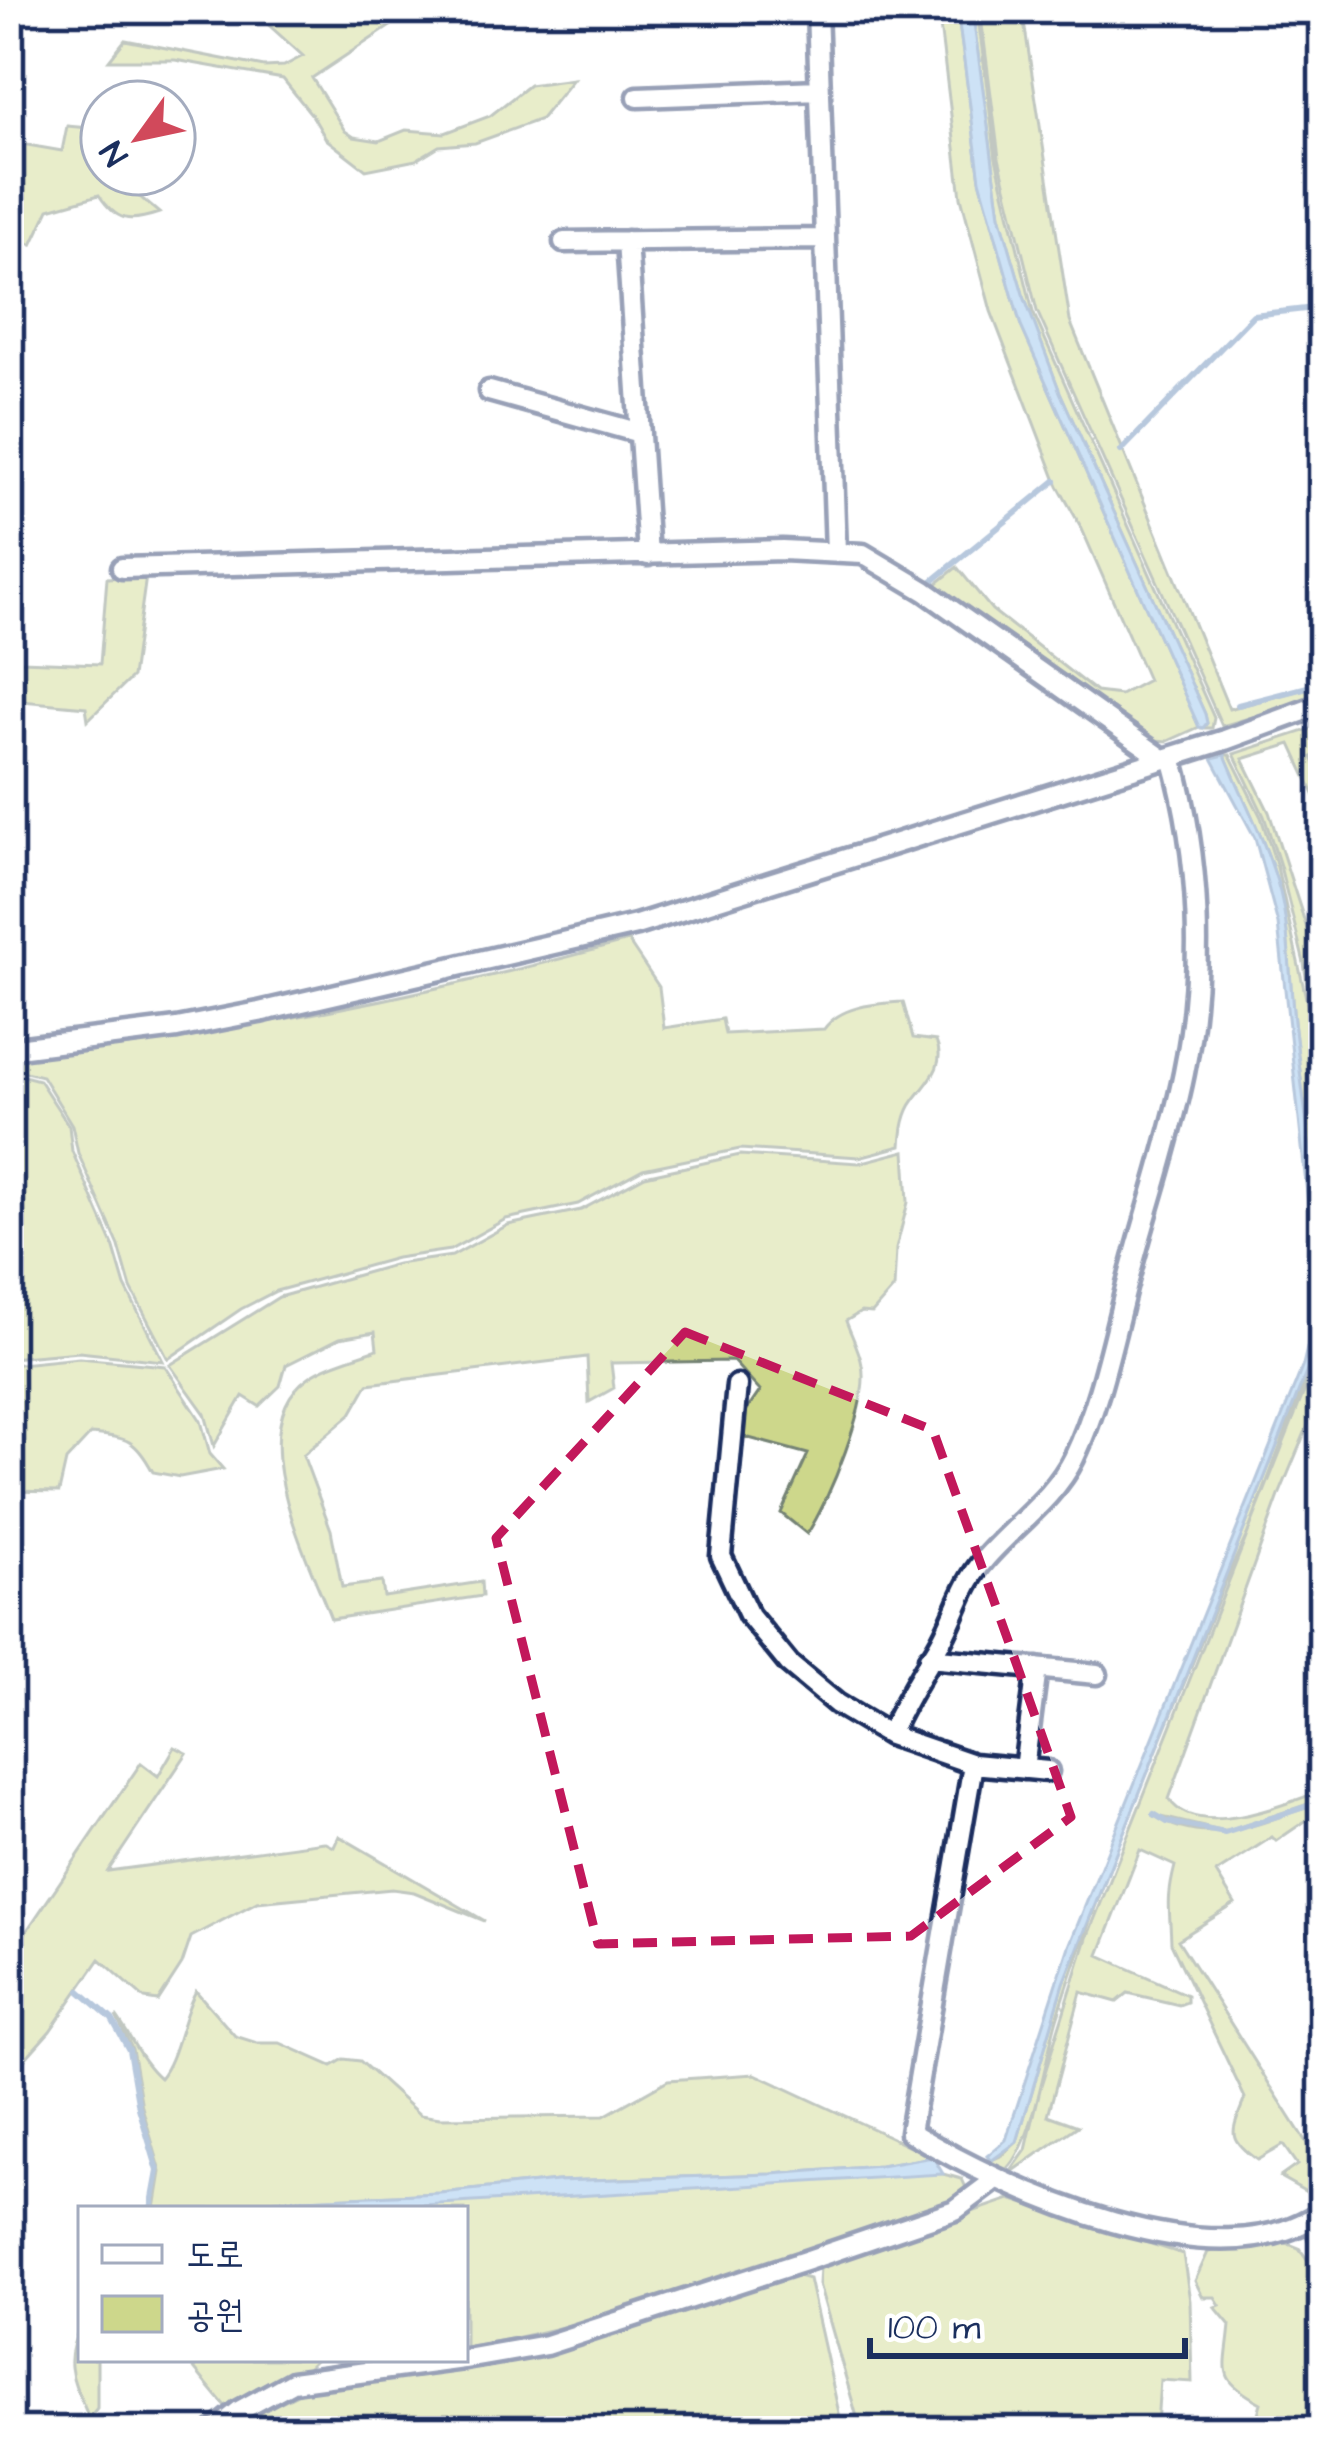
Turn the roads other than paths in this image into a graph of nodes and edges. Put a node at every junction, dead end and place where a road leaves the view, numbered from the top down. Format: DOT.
graph roads {
  1 [pos="817,9"];
  2 [pos="819,90"];
  3 [pos="638,97"];
  4 [pos="824,239"];
  5 [pos="627,241"];
  6 [pos="564,242"];
  7 [pos="490,391"];
  8 [pos="640,433"];
  9 [pos="836,552"];
  10 [pos="648,555"];
  11 [pos="122,568"];
  12 [pos="1323,704"];
  13 [pos="1167,758"];
  14 [pos="9,1049"];
  15 [pos="737,1385"];
  16 [pos="929,1658"];
  17 [pos="1037,1668"];
  18 [pos="1097,1674"];
  19 [pos="889,1735"];
  20 [pos="973,1764"];
  21 [pos="1024,1769"];
  22 [pos="1048,1771"];
  23 [pos="995,2180"];
  24 [pos="1318,2215"];
  25 [pos="1323,2246"];
  26 [pos="468,2358"];
  27 [pos="442,2362"];
  28 [pos="214,2431"];
  1 -- 2 [label="street"];
  2 -- 3 [label="street"];
  2 -- 4 [label="street"];
  4 -- 5 [label="street"];
  4 -- 9 [label="street"];
  5 -- 6 [label="street"];
  5 -- 8 [label="street"];
  7 -- 8 [label="street"];
  8 -- 10 [label="street"];
  9 -- 10 [label="street"];
  9 -- 13 [label="street"];
  10 -- 11 [label="street"];
  12 -- 13 [label="street"];
  13 -- 14 [label="street"];
  13 -- 16 [label="street"];
  15 -- 19 [label="street"];
  16 -- 17 [label="street"];
  16 -- 19 [label="street"];
  17 -- 18 [label="street"];
  17 -- 21 [label="street"];
  19 -- 20 [label="street"];
  20 -- 21 [label="street"];
  20 -- 23 [label="street"];
  21 -- 22 [label="street"];
  23 -- 24 [label="street"];
  23 -- 26 [label="street"];
  24 -- 25 [label="street"];
  27 -- 28 [label="street"];
}
